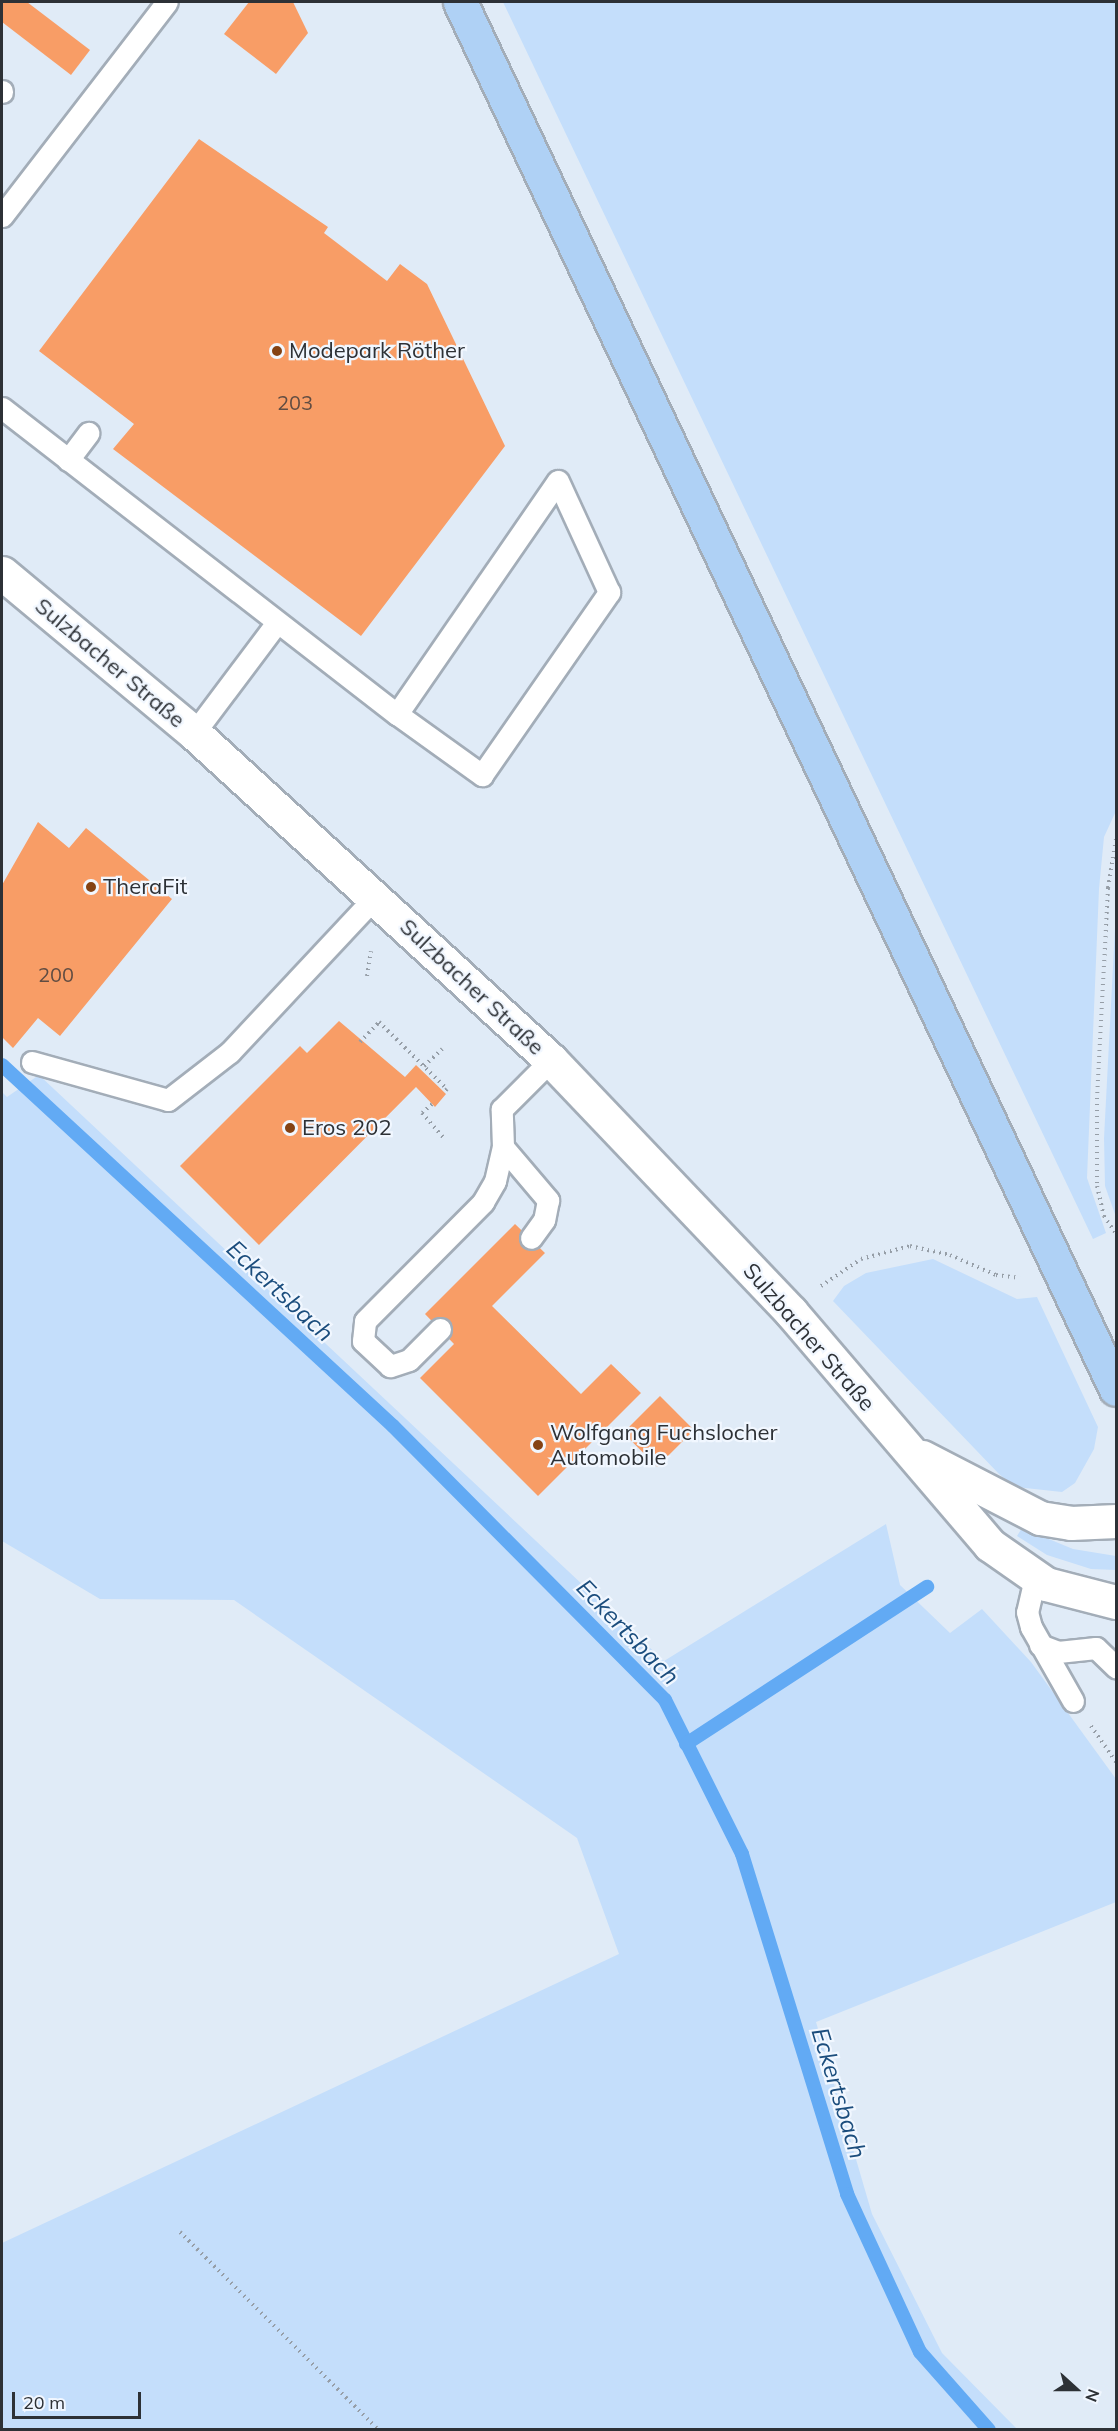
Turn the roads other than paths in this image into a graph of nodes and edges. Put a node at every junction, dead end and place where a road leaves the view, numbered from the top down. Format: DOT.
graph roads {
  1 [pos="167,2"];
  2 [pos="460,2"];
  3 [pos="2,216"];
  4 [pos="2,408"];
  5 [pos="88,433"];
  6 [pos="68,460"];
  7 [pos="2,573"];
  8 [pos="275,625"];
  9 [pos="397,714"];
  10 [pos="194,733"];
  11 [pos="375,897"];
  12 [pos="551,1060"];
  13 [pos="32,1062"];
  14 [pos="503,1147"];
  15 [pos="531,1238"];
  16 [pos="440,1329"];
  17 [pos="1116,1389"];
  18 [pos="900,1444"];
  19 [pos="1116,1521"];
  20 [pos="1035,1578"];
  21 [pos="1116,1602"];
  22 [pos="1040,1645"];
  23 [pos="1116,1666"];
  24 [pos="1073,1701"];
  1 -- 3 [label="lane"];
  2 -- 17 [label="main road"];
  4 -- 6 [label="lane"];
  5 -- 6 [label="lane"];
  6 -- 9 [label="lane"];
  7 -- 10 [label="street, Sulzbacher Straße"];
  8 -- 10 [label="lane"];
  9 -- 9 [label="lane"];
  10 -- 11 [label="street, Sulzbacher Straße"];
  11 -- 12 [label="street, Sulzbacher Straße"];
  11 -- 13 [label="lane"];
  12 -- 14 [label="lane"];
  12 -- 18 [label="street, Sulzbacher Straße"];
  14 -- 15 [label="lane"];
  14 -- 16 [label="lane"];
  18 -- 19 [label="street"];
  18 -- 20 [label="street, Sulzbacher Straße"];
  20 -- 21 [label="street, Sulzbacher Straße"];
  20 -- 22 [label="lane"];
  22 -- 23 [label="lane"];
  22 -- 24 [label="lane"];
}
